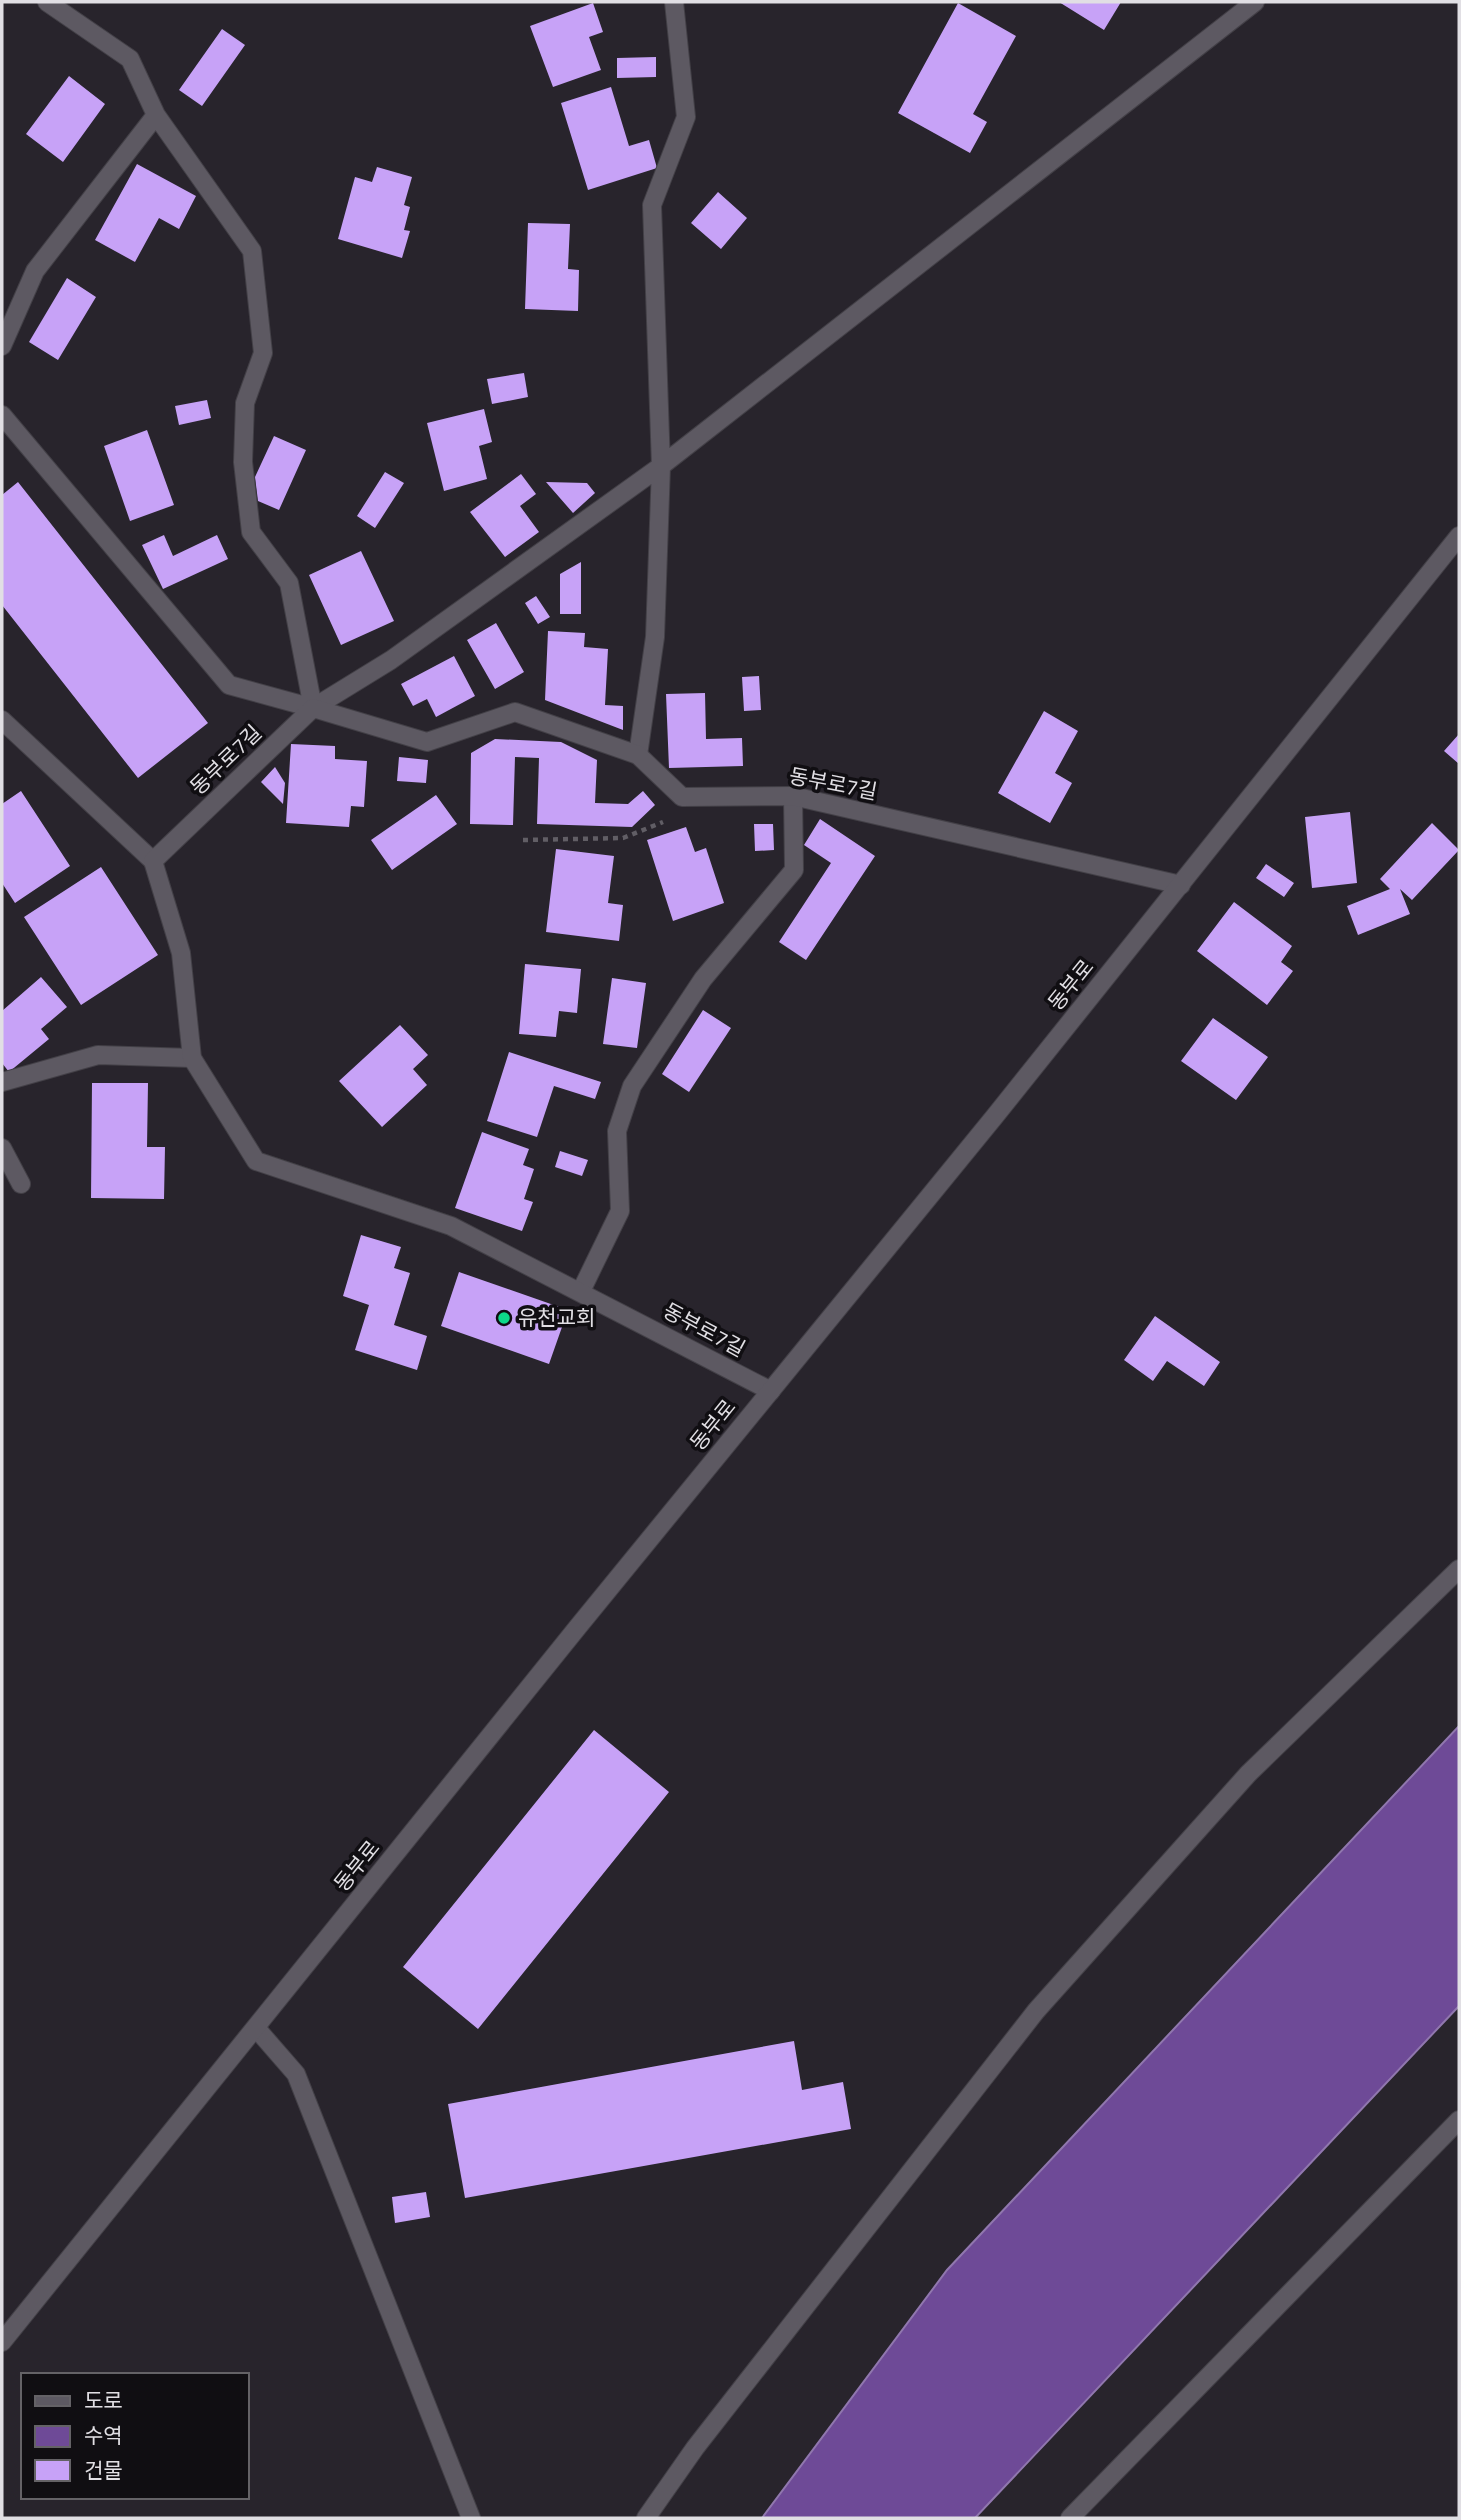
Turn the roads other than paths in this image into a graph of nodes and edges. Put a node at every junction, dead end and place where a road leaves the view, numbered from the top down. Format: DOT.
graph roads {
  1 [pos="47,2"];
  2 [pos="674,2"];
  3 [pos="1255,2"];
  4 [pos="156,116"];
  5 [pos="2,346"];
  6 [pos="2,414"];
  7 [pos="661,466"];
  8 [pos="1459,536"];
  9 [pos="313,708"];
  10 [pos="2,720"];
  11 [pos="638,755"];
  12 [pos="793,796"];
  13 [pos="153,861"];
  14 [pos="1181,885"];
  15 [pos="192,1058"];
  16 [pos="2,1082"];
  17 [pos="2,1148"];
  18 [pos="21,1184"];
  19 [pos="581,1292"];
  20 [pos="771,1391"];
  21 [pos="1459,1569"];
  22 [pos="256,2028"];
  23 [pos="1459,2120"];
  24 [pos="2,2342"];
  25 [pos="471,2518"];
  26 [pos="646,2518"];
  27 [pos="1070,2518"];
  1 -- 4 [label="street"];
  2 -- 7 [label="street"];
  3 -- 7 [label="street, 동부로7길"];
  4 -- 5 [label="street"];
  4 -- 9 [label="street"];
  6 -- 9 [label="street"];
  7 -- 9 [label="street, 동부로7길"];
  7 -- 11 [label="street"];
  8 -- 14 [label="street, 동부로"];
  9 -- 11 [label="street"];
  9 -- 13 [label="street, 동부로7길"];
  10 -- 13 [label="street"];
  11 -- 12 [label="street, 동부로7길"];
  12 -- 14 [label="street, 동부로7길"];
  12 -- 19 [label="street"];
  13 -- 15 [label="street, 동부로7길"];
  14 -- 20 [label="street, 동부로"];
  15 -- 16 [label="street"];
  15 -- 19 [label="street, 동부로7길"];
  17 -- 18 [label="street"];
  19 -- 20 [label="street, 동부로7길"];
  20 -- 22 [label="street, 동부로"];
  21 -- 26 [label="street"];
  22 -- 24 [label="street, 동부로"];
  22 -- 25 [label="street"];
  23 -- 27 [label="street"];
}
